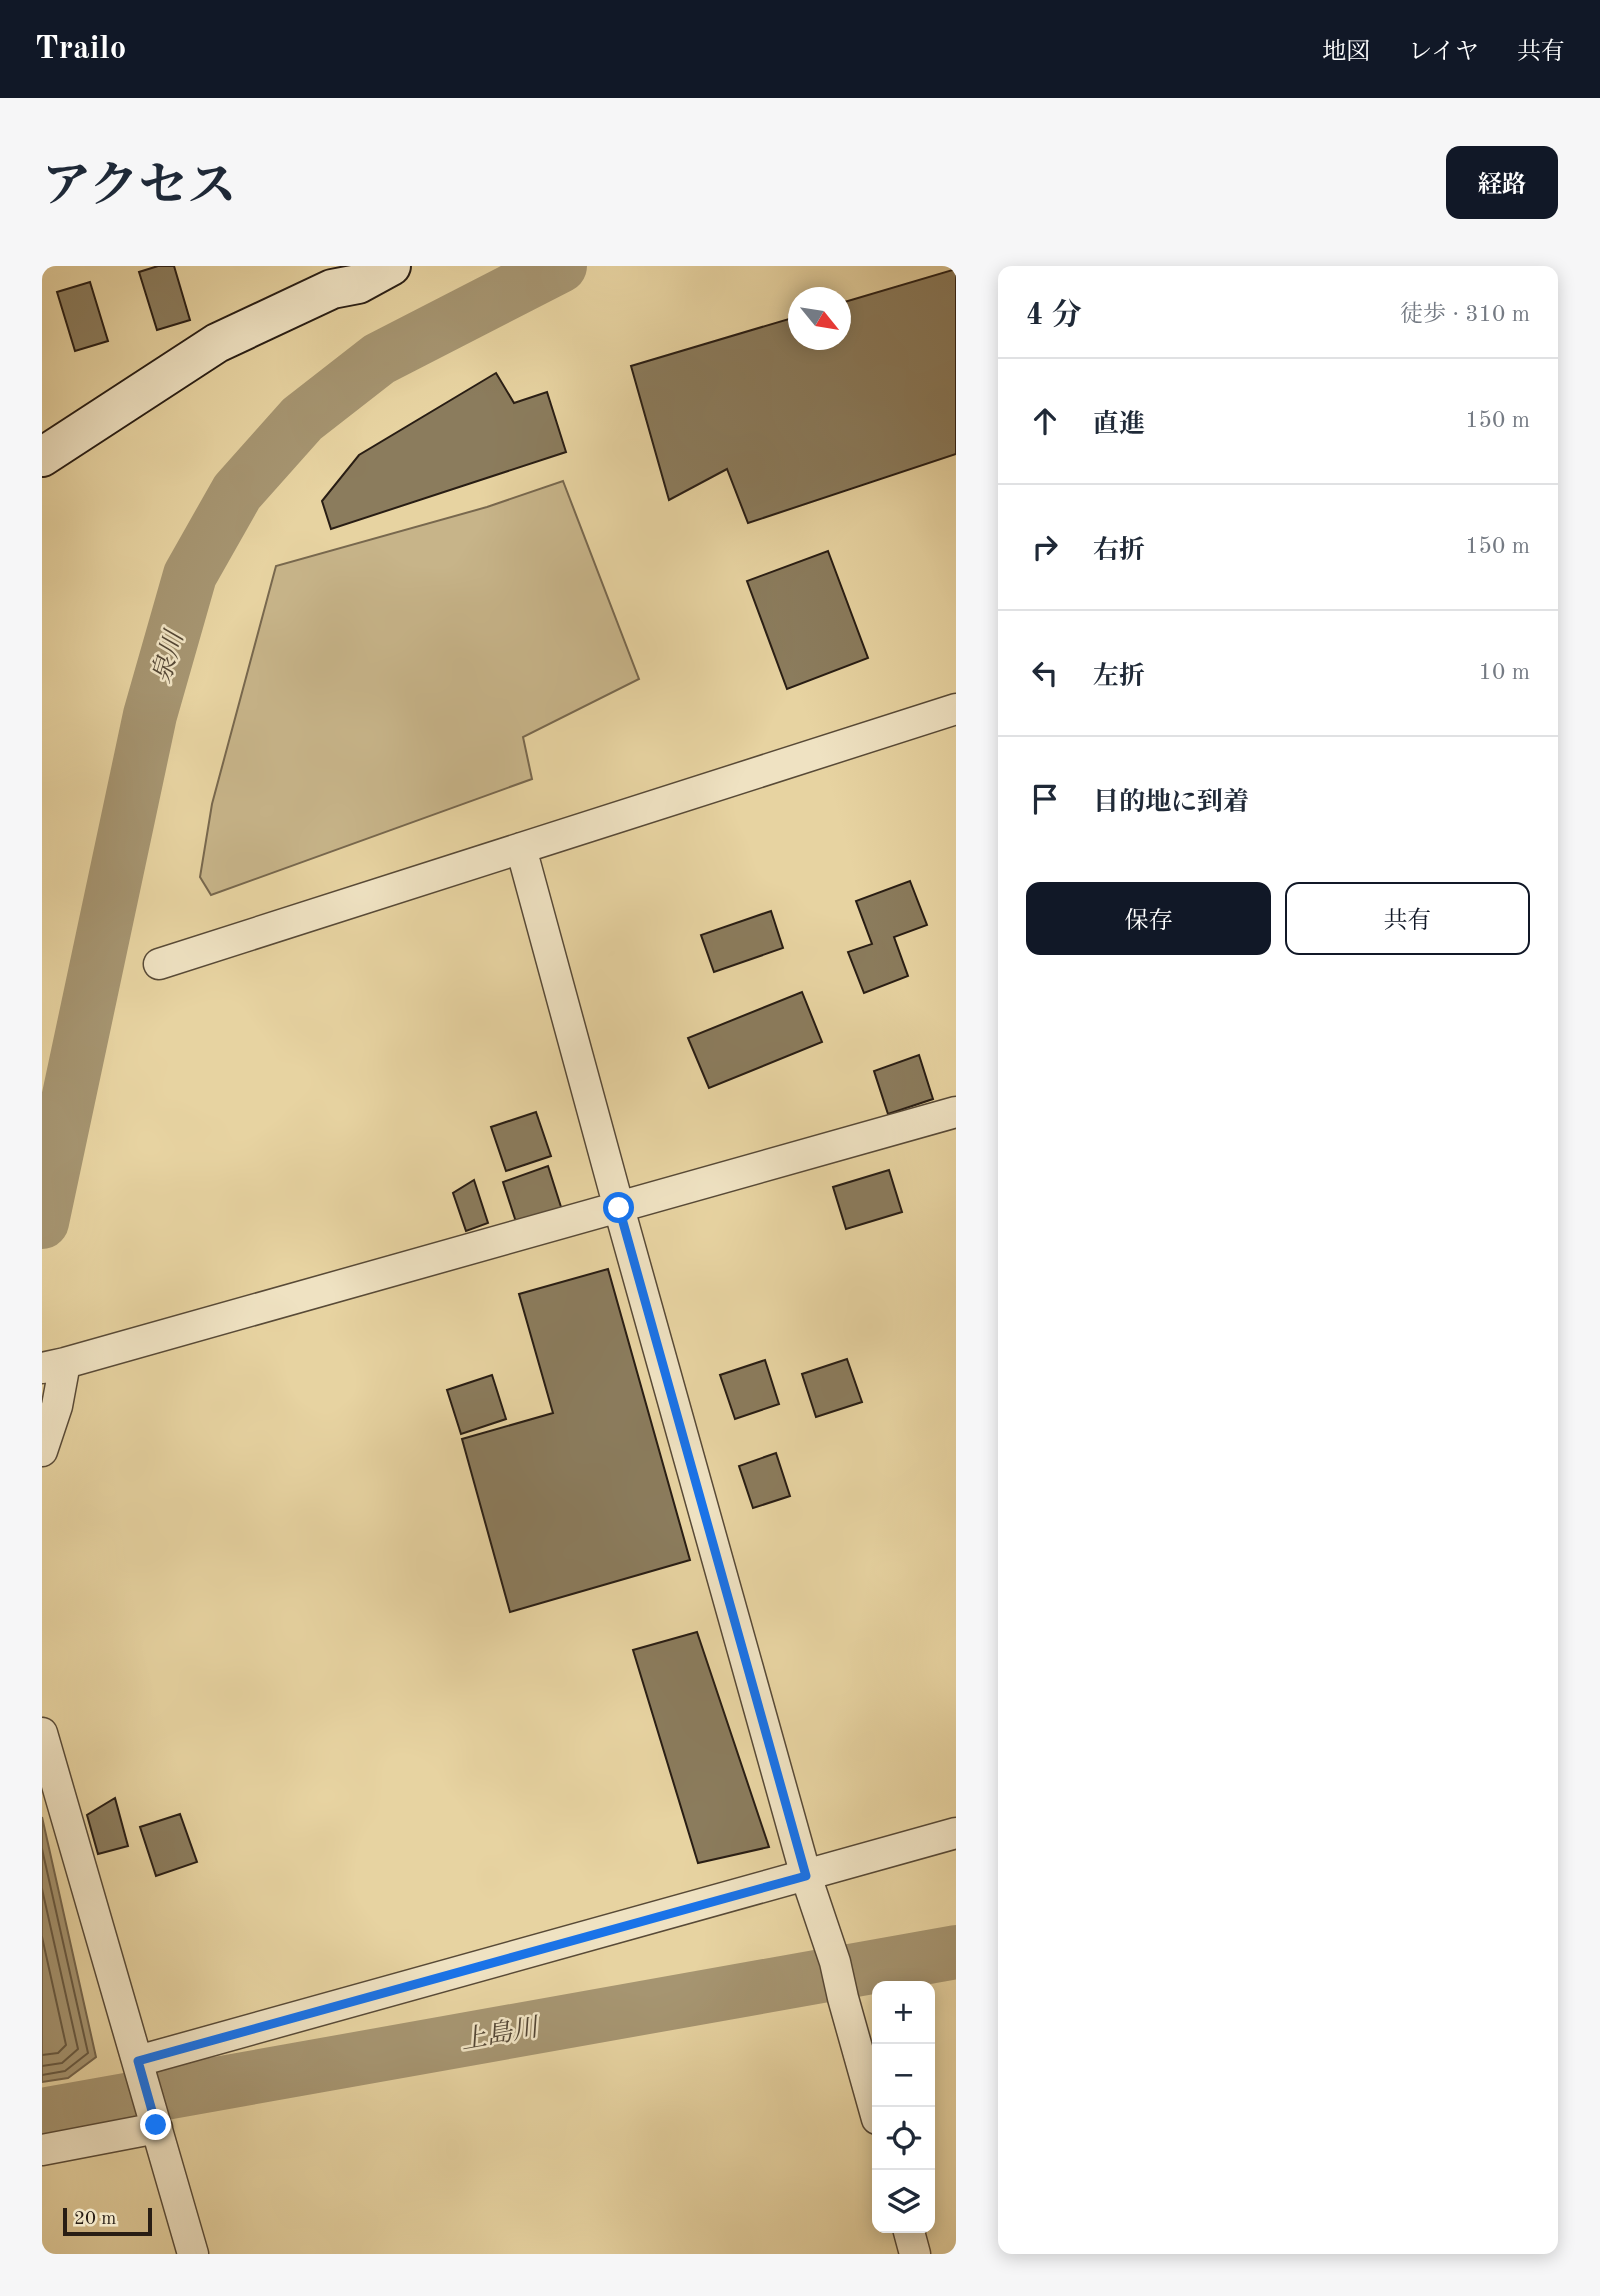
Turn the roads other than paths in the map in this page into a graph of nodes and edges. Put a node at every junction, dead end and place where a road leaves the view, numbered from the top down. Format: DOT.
graph roads {
  1 [pos="391,266"];
  2 [pos="329,278"];
  3 [pos="42,457"];
  4 [pos="956,709"];
  5 [pos="521,848"];
  6 [pos="159,964"];
  7 [pos="956,1112"];
  8 [pos="619,1208"];
  9 [pos="53,1365"];
  10 [pos="42,1451"];
  11 [pos="42,1733"];
  12 [pos="956,1833"];
  13 [pos="806,1876"];
  14 [pos="138,2062"];
  15 [pos="874,2107"];
  16 [pos="156,2126"];
  17 [pos="42,2150"];
  18 [pos="909,2233"];
  19 [pos="192,2254"];
  20 [pos="915,2254"];
  1 -- 2 [label="street"];
  2 -- 3 [label="street"];
  4 -- 5 [label="street"];
  5 -- 6 [label="street"];
  5 -- 8 [label="street"];
  7 -- 8 [label="street"];
  8 -- 9 [label="street"];
  8 -- 13 [label="street"];
  9 -- 10 [label="street"];
  11 -- 14 [label="street"];
  12 -- 13 [label="street"];
  13 -- 14 [label="street"];
  13 -- 15 [label="street"];
  14 -- 16 [label="street"];
  16 -- 17 [label="street"];
  16 -- 19 [label="street"];
  18 -- 20 [label="street"];
}
